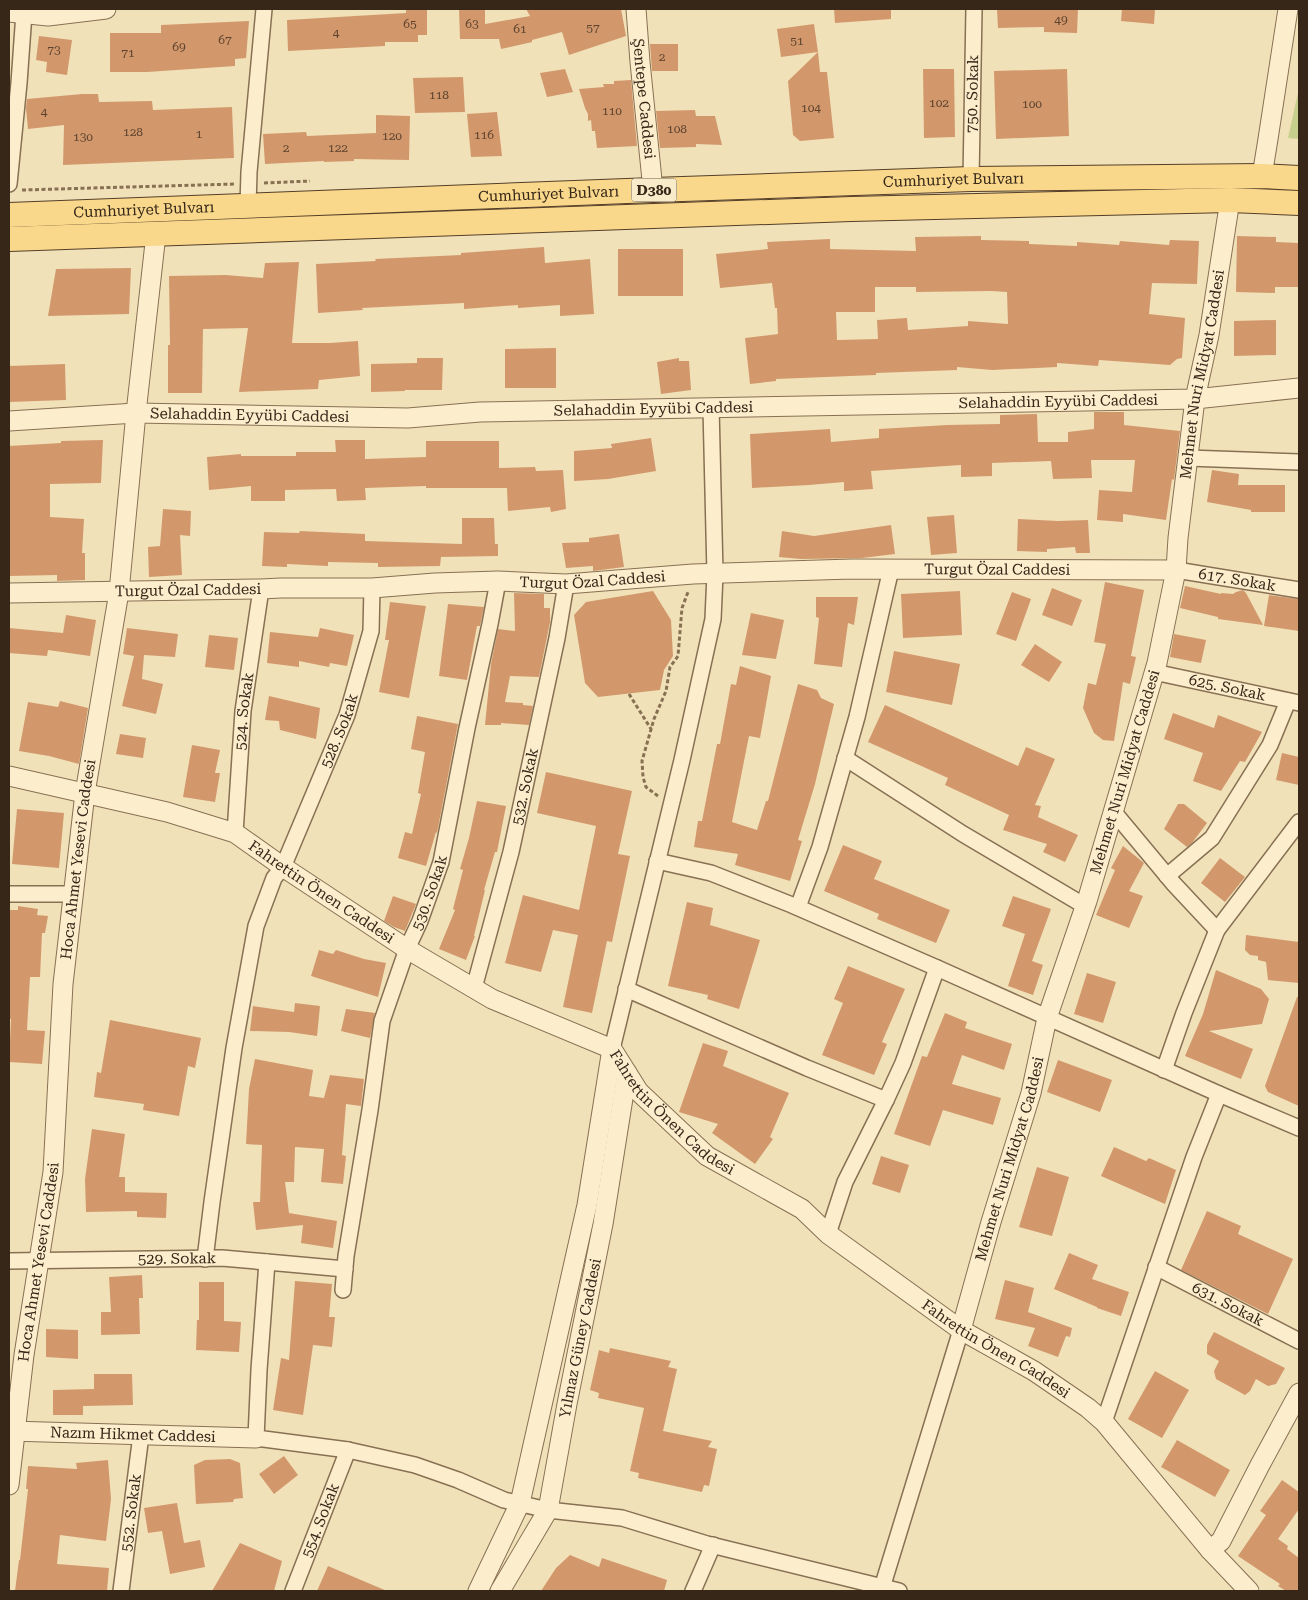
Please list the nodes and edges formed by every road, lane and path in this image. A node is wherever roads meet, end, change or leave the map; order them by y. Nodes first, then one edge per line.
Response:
1 (106, 9) edge
2 (264, 9) edge
3 (636, 9) edge
4 (974, 9) edge
5 (1288, 9) edge
6 (16, 13) edge
7 (1262, 176) junction
8 (1299, 178) edge
9 (971, 179) junction
10 (9, 184) edge
11 (653, 190) junction
12 (1230, 200) junction
13 (1299, 202) edge
14 (248, 206) junction
15 (9, 215) edge
16 (156, 234) junction
17 (9, 239) edge
18 (1299, 388) edge
19 (1195, 399) junction
20 (711, 407) junction
21 (136, 413) junction
22 (9, 421) edge
23 (1188, 458) junction
24 (1299, 462) edge
25 (891, 569) junction
26 (1176, 570) junction
27 (694, 574) junction
28 (714, 574) junction
29 (498, 581) junction
30 (566, 584) junction
31 (372, 588) junction
32 (261, 589) junction
33 (1299, 590) edge
34 (119, 592) junction
35 (9, 593) edge
36 (1154, 672) junction
37 (629, 694) dead end
38 (1294, 702) edge
39 (651, 730) junction
40 (845, 758) junction
41 (9, 776) edge
42 (84, 793) junction
43 (671, 806) junction
44 (1113, 811) junction
45 (1299, 822) edge
46 (235, 833) junction
47 (657, 862) junction
48 (283, 867) junction
49 (1167, 876) junction
50 (9, 894) edge
51 (73, 894) junction
52 (1085, 906) junction
53 (798, 907) junction
54 (1217, 930) junction
55 (408, 949) junction
56 (937, 968) junction
57 (474, 988) junction
58 (626, 990) junction
59 (1047, 1018) junction
60 (612, 1048) junction
61 (1164, 1070) junction
62 (627, 1073) junction
63 (1219, 1094) junction
64 (886, 1100) junction
65 (1299, 1128) edge
66 (828, 1234) junction
67 (205, 1259) junction
68 (9, 1261) edge
69 (39, 1262) junction
70 (266, 1262) junction
71 (1156, 1267) junction
72 (345, 1270) junction
73 (343, 1290) dead end
74 (961, 1330) junction
75 (1299, 1341) edge
76 (1299, 1393) edge
77 (1104, 1422) junction
78 (12, 1431) edge
79 (141, 1435) junction
80 (256, 1438) junction
81 (348, 1450) junction
82 (9, 1485) edge
83 (520, 1503) junction
84 (548, 1510) junction
85 (713, 1545) junction
86 (1210, 1550) junction
87 (881, 1589) edge
88 (121, 1591) edge
89 (293, 1591) edge
90 (478, 1591) edge
91 (500, 1591) edge
92 (693, 1591) edge
93 (899, 1591) edge
94 (1249, 1591) edge

1 - 6 street
2 - 14 street
3 - 11 street, Şentepe Caddesi
4 - 9 street, 750. Sokak
5 - 7 street
6 - 10 street
7 - 8 main road, Cumhuriyet Bulvarı / D380
7 - 9 main road, Cumhuriyet Bulvarı / D380
9 - 11 main road, Cumhuriyet Bulvarı / D380
11 - 14 main road, Cumhuriyet Bulvarı / D380
12 - 13 main road, Cumhuriyet Bulvarı / D380
12 - 16 main road, Cumhuriyet Bulvarı / D380
12 - 19 street, Mehmet Nuri Midyat Caddesi
14 - 15 main road, Cumhuriyet Bulvarı / D380
16 - 17 main road, Cumhuriyet Bulvarı / D380
16 - 21 street, Hoca Ahmet Yesevi Caddesi
18 - 19 street, Selahaddin Eyyübi Caddesi
19 - 20 street, Selahaddin Eyyübi Caddesi
19 - 23 street, Mehmet Nuri Midyat Caddesi
20 - 21 street, Selahaddin Eyyübi Caddesi
20 - 28 street
21 - 22 street, Selahaddin Eyyübi Caddesi
21 - 34 street, Hoca Ahmet Yesevi Caddesi
23 - 24 street
23 - 26 street, Mehmet Nuri Midyat Caddesi
25 - 26 street, Turgut Özal Caddesi
25 - 28 street, Turgut Özal Caddesi
25 - 40 street
26 - 33 street, 617. Sokak
26 - 36 street, Mehmet Nuri Midyat Caddesi
27 - 28 street, Turgut Özal Caddesi
27 - 30 street, Turgut Özal Caddesi
27 - 39 path
28 - 43 street
29 - 30 street, Turgut Özal Caddesi
29 - 31 street, Turgut Özal Caddesi
29 - 55 street, 530. Sokak
30 - 57 street, 532. Sokak
31 - 32 street, Turgut Özal Caddesi
31 - 48 street, 528. Sokak
32 - 34 street, Turgut Özal Caddesi
32 - 46 street, 524. Sokak
34 - 35 street, Turgut Özal Caddesi
34 - 42 street, Hoca Ahmet Yesevi Caddesi
36 - 38 street, 625. Sokak
36 - 44 street, Mehmet Nuri Midyat Caddesi
37 - 39 path
38 - 49 street
39 - 43 path
40 - 52 street
40 - 53 street
41 - 42 street, Fahrettin Önen Caddesi
42 - 46 street, Fahrettin Önen Caddesi
42 - 51 street, Hoca Ahmet Yesevi Caddesi
43 - 47 street
44 - 49 street
44 - 52 street, Mehmet Nuri Midyat Caddesi
45 - 54 street
46 - 48 street, Fahrettin Önen Caddesi
47 - 53 street
47 - 58 street
48 - 55 street, Fahrettin Önen Caddesi
48 - 67 street, 528. Sokak
49 - 54 street
50 - 51 street
51 - 69 street, Hoca Ahmet Yesevi Caddesi
52 - 59 street, Mehmet Nuri Midyat Caddesi
53 - 56 street
54 - 61 street
55 - 57 street, Fahrettin Önen Caddesi
55 - 72 street, 530. Sokak
56 - 59 street
56 - 64 street
57 - 60 street, Fahrettin Önen Caddesi
58 - 60 street
58 - 64 street
59 - 61 street
59 - 74 street, Mehmet Nuri Midyat Caddesi
60 - 62 street, Fahrettin Önen Caddesi
60 - 83 street
61 - 63 street
62 - 66 street, Fahrettin Önen Caddesi
62 - 84 street, Yılmaz Güney Caddesi
63 - 65 street
63 - 71 street
64 - 66 street
66 - 74 street, Fahrettin Önen Caddesi
67 - 69 street, 529. Sokak
67 - 70 street, 529. Sokak
68 - 69 street, 529. Sokak
69 - 78 street, Hoca Ahmet Yesevi Caddesi
70 - 72 street, 529. Sokak
70 - 80 street
71 - 75 street, 631. Sokak
71 - 77 street
72 - 73 street, 530. Sokak
74 - 77 street, Fahrettin Önen Caddesi
74 - 87 street
76 - 86 street
77 - 86 street, Fahrettin Önen Caddesi
78 - 79 street, Nazım Hikmet Caddesi
78 - 82 street, Hoca Ahmet Yesevi Caddesi
79 - 80 street, Nazım Hikmet Caddesi
79 - 88 street, 552. Sokak
80 - 81 street
81 - 83 street
81 - 89 street, 554. Sokak
83 - 84 street
83 - 90 street
84 - 85 street
84 - 91 street, Yılmaz Güney Caddesi
85 - 87 street
85 - 92 street
86 - 94 street, Fahrettin Önen Caddesi
87 - 93 street

